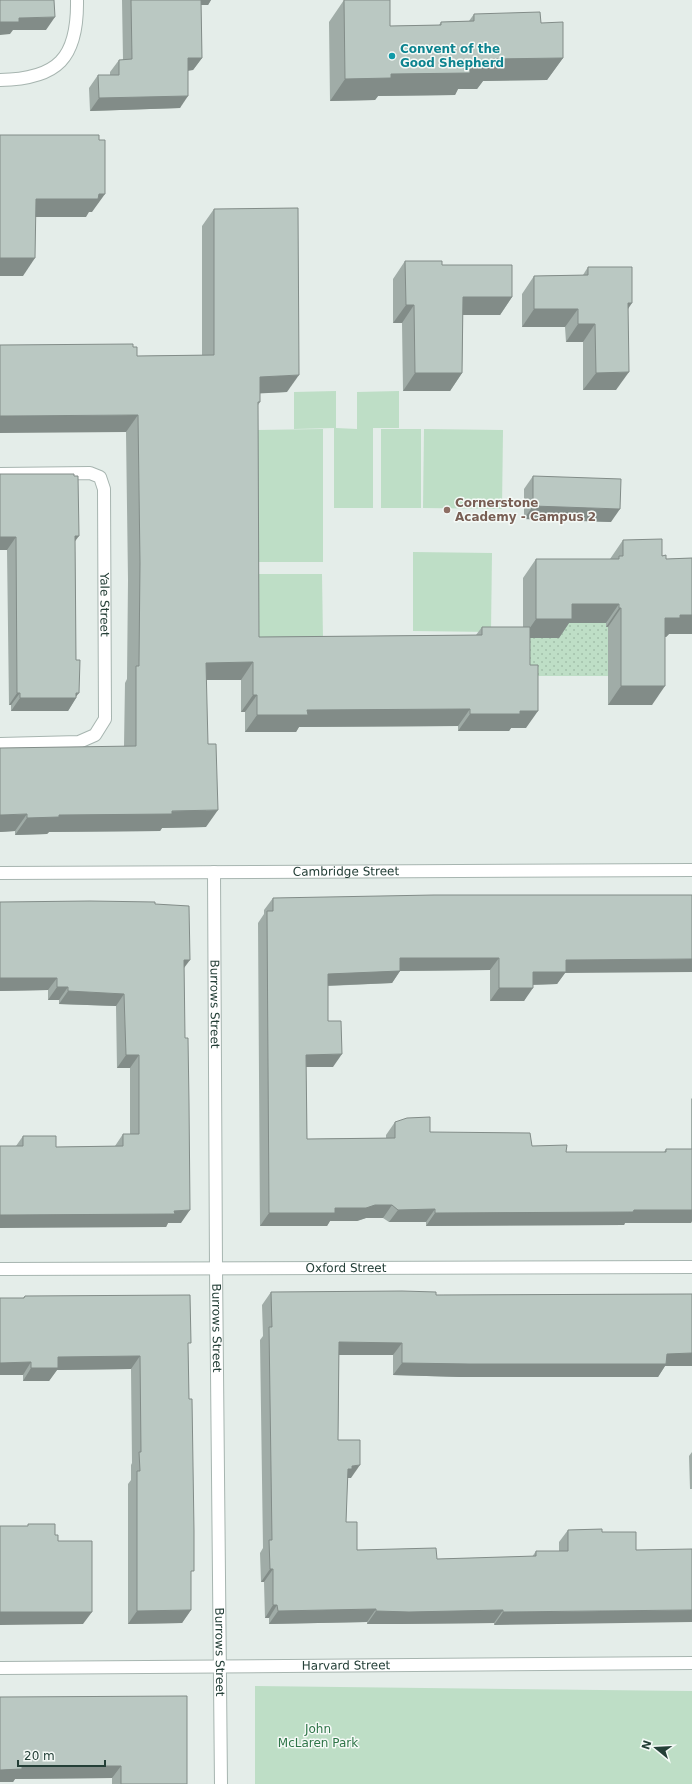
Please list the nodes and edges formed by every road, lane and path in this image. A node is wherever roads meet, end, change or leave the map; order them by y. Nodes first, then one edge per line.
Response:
1 (77, 0) edge
2 (0, 80) edge
3 (0, 474) edge
4 (0, 744) edge
5 (692, 870) edge
6 (214, 872) junction
7 (0, 873) edge
8 (692, 1267) edge
9 (216, 1268) junction
10 (0, 1269) edge
11 (692, 1663) edge
12 (220, 1666) junction
13 (0, 1668) edge
14 (221, 1784) edge

1 - 2 street
3 - 4 street, Yale Street
5 - 6 street, Cambridge Street
6 - 7 street, Cambridge Street
6 - 9 street, Burrows Street
8 - 9 street, Oxford Street
9 - 10 street, Oxford Street
9 - 12 street, Burrows Street
11 - 12 street, Harvard Street
12 - 13 street, Harvard Street
12 - 14 street, Burrows Street

